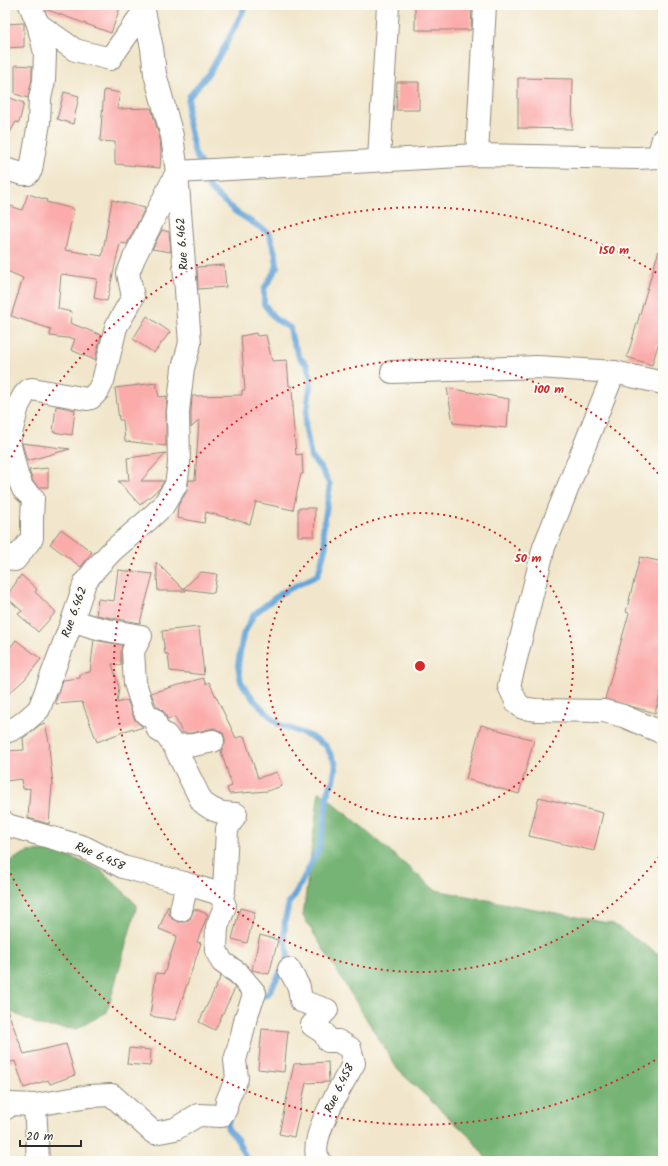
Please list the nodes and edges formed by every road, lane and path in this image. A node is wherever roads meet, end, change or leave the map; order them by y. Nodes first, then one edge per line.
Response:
1 (388, 5) edge
2 (485, 5) edge
3 (34, 15) edge
4 (663, 139) edge
5 (477, 155) junction
6 (379, 160) junction
7 (5, 168) edge
8 (177, 172) junction
9 (392, 372) dead end
10 (614, 372) junction
11 (663, 383) edge
12 (5, 554) edge
13 (74, 616) junction
14 (5, 732) edge
15 (663, 733) edge
16 (213, 741) dead end
17 (174, 746) junction
18 (5, 823) edge
19 (184, 883) junction
20 (220, 894) junction
21 (181, 910) dead end
22 (289, 969) dead end
23 (35, 1105) junction
24 (5, 1109) edge
25 (38, 1161) edge
26 (320, 1161) edge

1 - 6 street
2 - 5 street
3 - 7 street, Rue 6.462
3 - 8 street, Rue 6.462
4 - 5 street
5 - 6 street
6 - 8 street
8 - 12 street
8 - 13 street, Rue 6.462
9 - 10 street
10 - 11 street
10 - 15 street
13 - 14 street, Rue 6.462
13 - 17 street
16 - 17 street
17 - 20 street
18 - 19 street, Rue 6.458
19 - 20 street, Rue 6.458
19 - 21 street
20 - 23 street
22 - 26 street, Rue 6.458
23 - 24 street
23 - 25 street

